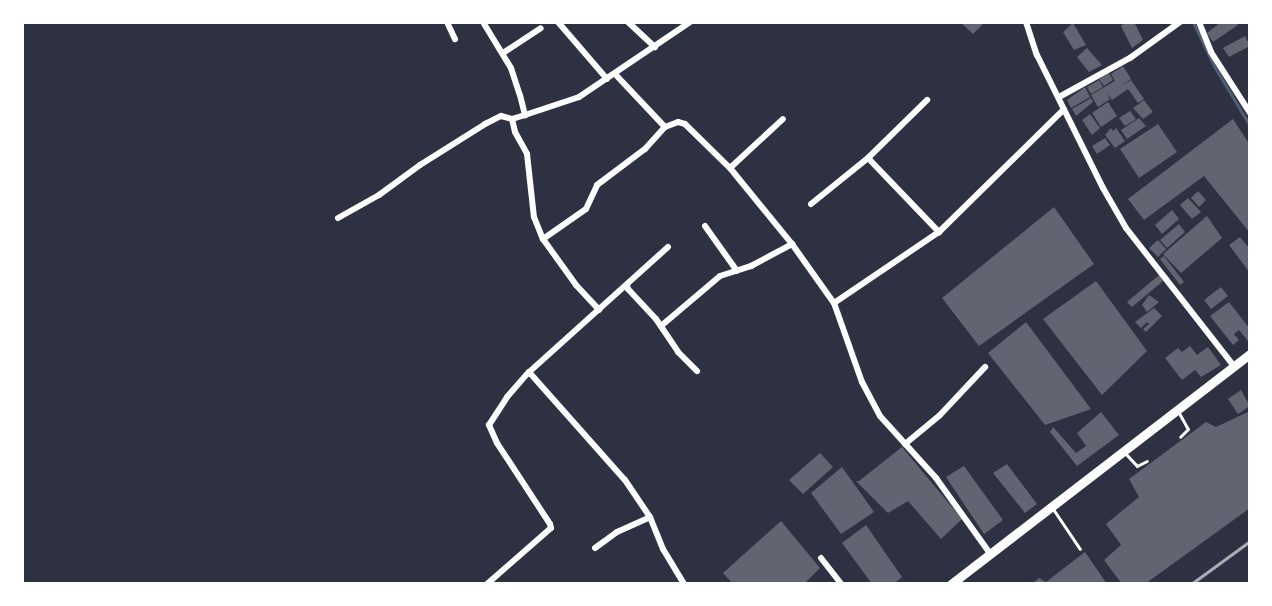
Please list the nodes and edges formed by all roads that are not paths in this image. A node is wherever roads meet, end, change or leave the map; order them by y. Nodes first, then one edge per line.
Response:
1 (447, 22) edge
2 (483, 22) edge
3 (558, 22) edge
4 (628, 22) edge
5 (690, 22) edge
6 (1026, 22) edge
7 (1180, 22) edge
8 (1199, 22) edge
9 (541, 28) dead end
10 (455, 39) dead end
11 (655, 47) junction
12 (503, 53) junction
13 (615, 74) junction
14 (607, 79) junction
15 (1059, 97) junction
16 (927, 100) dead end
17 (1064, 109) junction
18 (1250, 113) edge
19 (525, 115) junction
20 (512, 119) junction
21 (783, 119) dead end
22 (665, 127) junction
23 (868, 158) junction
24 (730, 168) junction
25 (811, 204) dead end
26 (338, 219) dead end
27 (705, 226) dead end
28 (939, 232) junction
29 (543, 239) junction
30 (792, 244) junction
31 (668, 247) dead end
32 (737, 271) junction
33 (627, 285) junction
34 (834, 303) junction
35 (599, 310) junction
36 (661, 326) junction
37 (1250, 354) edge
38 (1234, 366) junction
39 (985, 367) dead end
40 (697, 371) dead end
41 (529, 372) junction
42 (1177, 409) junction
43 (1179, 437) dead end
44 (905, 444) junction
45 (1123, 450) junction
46 (1147, 461) dead end
47 (1050, 505) junction
48 (650, 518) junction
49 (595, 548) dead end
50 (1080, 549) dead end
51 (989, 552) junction
52 (821, 558) dead end
53 (488, 584) edge
54 (684, 584) edge
55 (841, 584) edge
56 (951, 584) edge

1 - 10 street
2 - 12 street
3 - 14 street
4 - 11 street
5 - 11 street
6 - 15 street
7 - 15 street
8 - 18 street
9 - 12 street
11 - 13 street
12 - 19 street
13 - 14 street
13 - 22 street
14 - 19 street
15 - 17 street
16 - 23 street
17 - 28 street
17 - 38 street
19 - 20 street
20 - 26 street
20 - 29 street
21 - 24 street
22 - 24 street
22 - 29 street
23 - 25 street
23 - 28 street
24 - 30 street
27 - 32 street
28 - 34 street
29 - 35 street
30 - 32 street
30 - 34 street
31 - 33 street
32 - 36 street
33 - 35 street
33 - 36 street
34 - 44 street
35 - 41 street
36 - 40 street
37 - 38 main road
38 - 42 main road
39 - 44 street
41 - 48 street
41 - 53 street
42 - 43 lane
42 - 45 main road
44 - 51 street
45 - 46 lane
45 - 47 main road
47 - 50 lane
47 - 51 main road
48 - 49 street
48 - 54 street
51 - 56 main road
52 - 55 street

